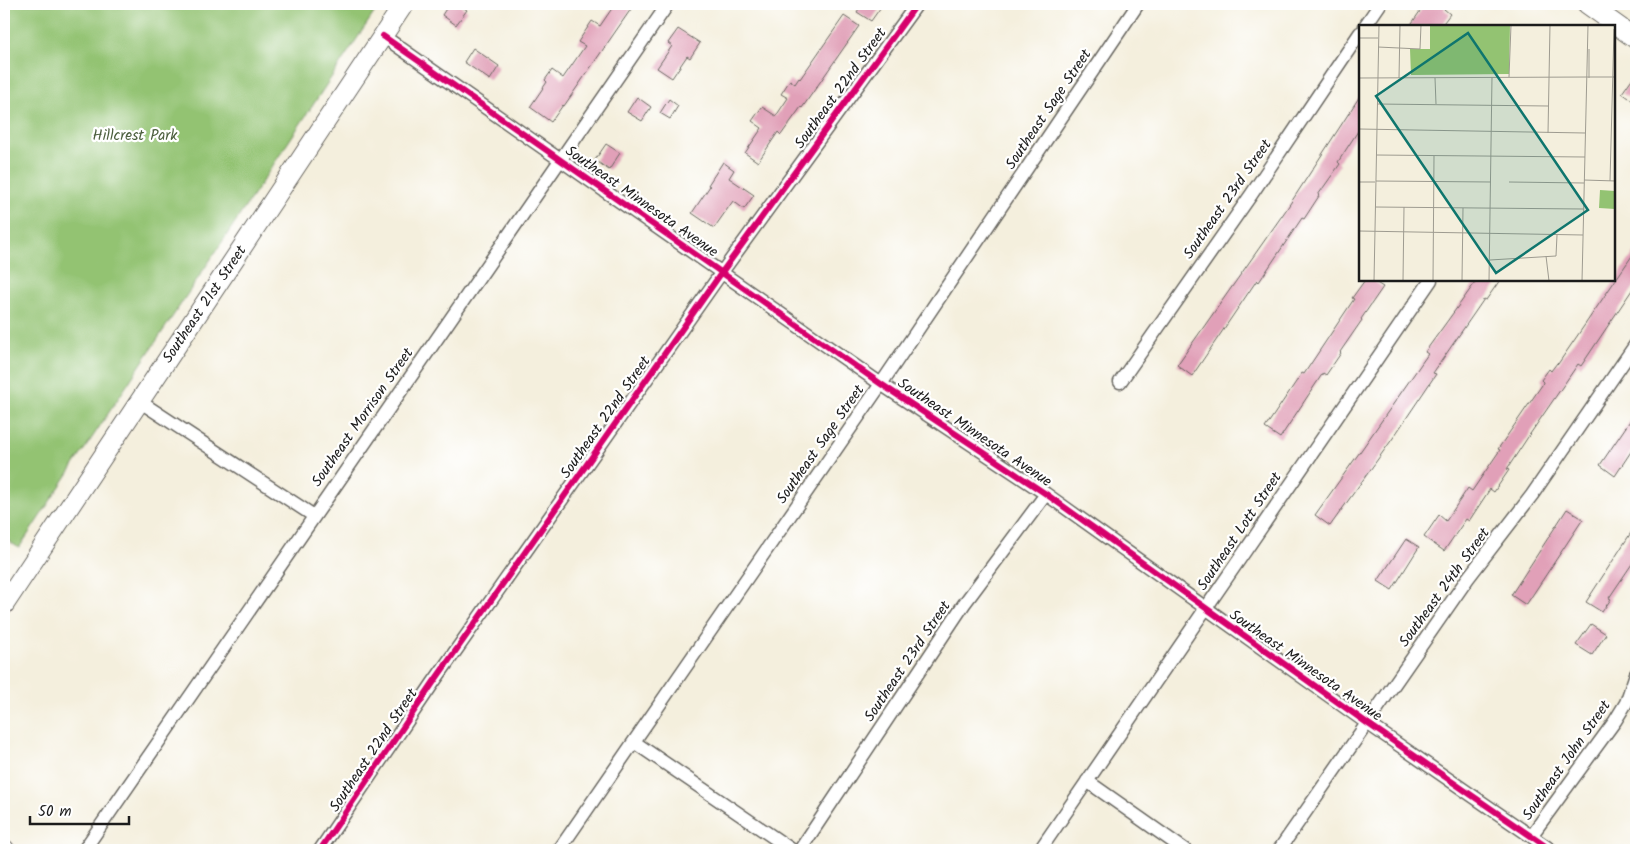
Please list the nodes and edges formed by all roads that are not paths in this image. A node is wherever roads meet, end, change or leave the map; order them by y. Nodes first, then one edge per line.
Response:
1 (404, 4) edge
2 (668, 4) edge
3 (917, 4) edge
4 (1138, 4) edge
5 (1380, 4) edge
6 (1587, 4) edge
7 (1607, 23) edge
8 (1366, 25) edge
9 (1615, 27) edge
10 (1359, 35) edge
11 (383, 36) junction
12 (1636, 39) edge
13 (560, 158) junction
14 (722, 272) junction
15 (1430, 281) edge
16 (1636, 344) edge
17 (1120, 382) dead end
18 (881, 384) junction
19 (140, 401) junction
20 (1046, 494) junction
21 (314, 516) junction
22 (4, 605) edge
23 (1206, 609) junction
24 (1636, 674) edge
25 (1367, 723) junction
26 (634, 742) junction
27 (1087, 781) junction
28 (1531, 836) junction
29 (84, 850) edge
30 (320, 850) edge
31 (559, 850) edge
32 (792, 850) edge
33 (800, 850) edge
34 (1040, 850) edge
35 (1185, 850) edge
36 (1279, 850) edge
37 (1551, 850) edge

1 - 11 main road, Southeast 21st Street
2 - 13 street, Southeast Morrison Street
3 - 14 street, Southeast 22nd Street
4 - 18 street, Southeast Sage Street
5 - 8 street
6 - 7 main road
9 - 12 main road
10 - 17 street, Southeast 23rd Street
11 - 13 street, Southeast Minnesota Avenue
11 - 19 main road, Southeast 21st Street
13 - 14 street, Southeast Minnesota Avenue
13 - 21 street, Southeast Morrison Street
14 - 18 street, Southeast Minnesota Avenue
14 - 30 street, Southeast 22nd Street
15 - 23 street, Southeast Lott Street
16 - 25 street, Southeast 24th Street
18 - 20 street, Southeast Minnesota Avenue
18 - 26 street, Southeast Sage Street
19 - 21 street
19 - 22 main road, Southeast 21st Street
20 - 23 street, Southeast Minnesota Avenue
20 - 33 street, Southeast 23rd Street
21 - 29 street, Southeast Morrison Street
23 - 25 street, Southeast Minnesota Avenue
23 - 27 street, Southeast Lott Street
24 - 28 street, Southeast John Street
25 - 28 street, Southeast Minnesota Avenue
25 - 36 street, Southeast 24th Street
26 - 31 street, Southeast Sage Street
26 - 32 street
27 - 34 street, Southeast Lott Street
27 - 35 street
28 - 37 street, Southeast Minnesota Avenue

